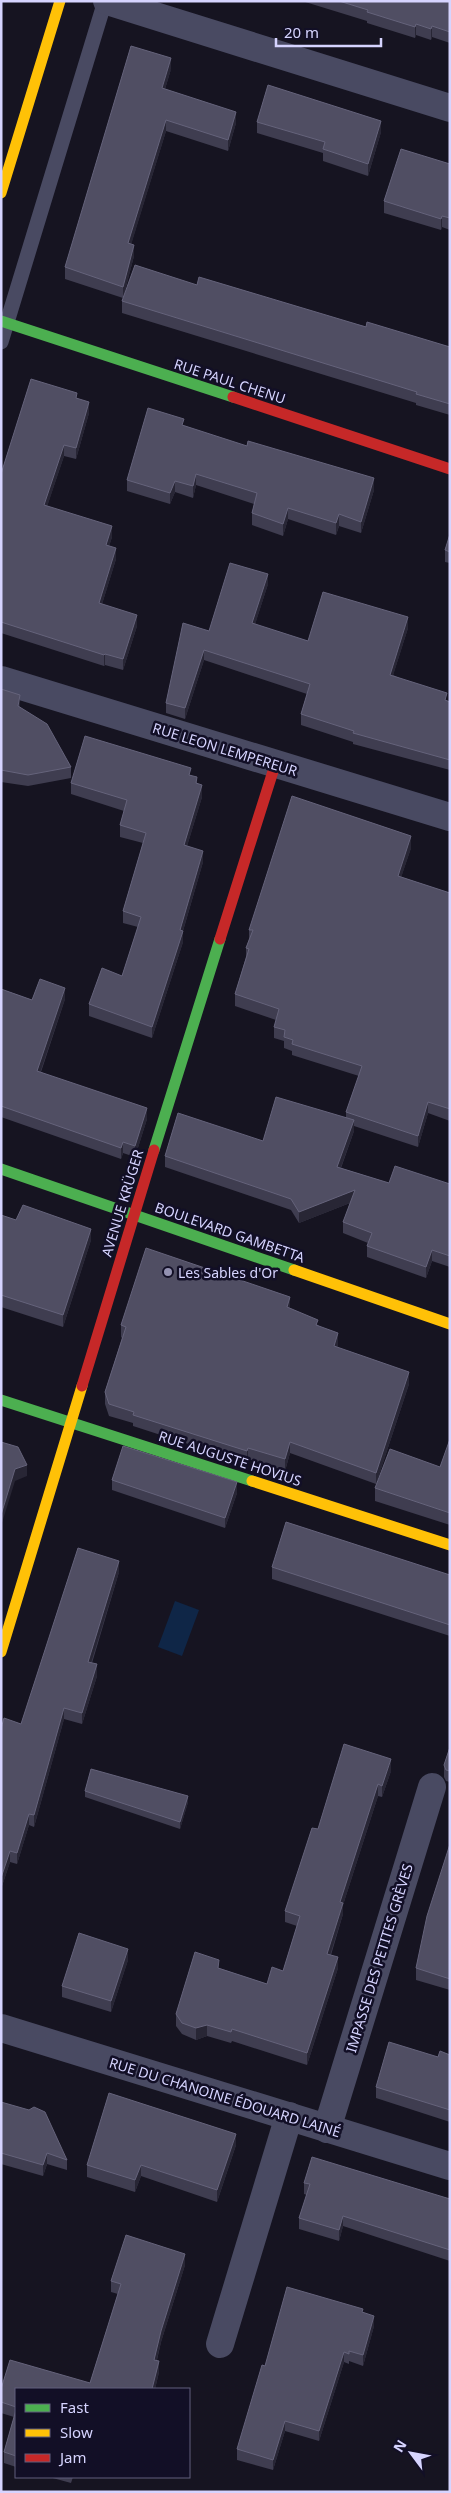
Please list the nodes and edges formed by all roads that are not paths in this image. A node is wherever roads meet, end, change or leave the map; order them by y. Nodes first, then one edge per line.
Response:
1 (60, 1) edge
2 (106, 1) edge
3 (450, 108) edge
4 (1, 193) edge
5 (4, 322) edge
6 (1, 342) edge
7 (450, 469) edge
8 (1, 680) edge
9 (275, 765) junction
10 (450, 817) edge
11 (1, 1169) edge
12 (134, 1214) junction
13 (450, 1324) edge
14 (1, 1400) edge
15 (71, 1422) junction
16 (450, 1545) edge
17 (1, 1652) edge
18 (432, 1787) dead end
19 (1, 2028) edge
20 (289, 2116) junction
21 (327, 2128) junction
22 (450, 2166) edge
23 (220, 2344) dead end

1 - 4 street
2 - 3 street
2 - 5 lane
5 - 6 lane
5 - 7 street, RUE PAUL CHENU
8 - 9 street, RUE LEON LEMPEREUR
9 - 10 street, RUE LEON LEMPEREUR
9 - 12 street, AVENUE KRÜGER
11 - 12 street, BOULEVARD GAMBETTA
12 - 13 street, BOULEVARD GAMBETTA
12 - 15 street, AVENUE KRÜGER
14 - 15 street, RUE AUGUSTE HOVIUS
15 - 16 street, RUE AUGUSTE HOVIUS
15 - 17 street, AVENUE KRÜGER
18 - 21 street, IMPASSE DES PETITES GRÈVES
19 - 20 street, RUE DU CHANOINE ÉDOUARD LAINÉ
20 - 21 street, RUE DU CHANOINE ÉDOUARD LAINÉ
20 - 23 street
21 - 22 street, RUE DU CHANOINE ÉDOUARD LAINÉ

